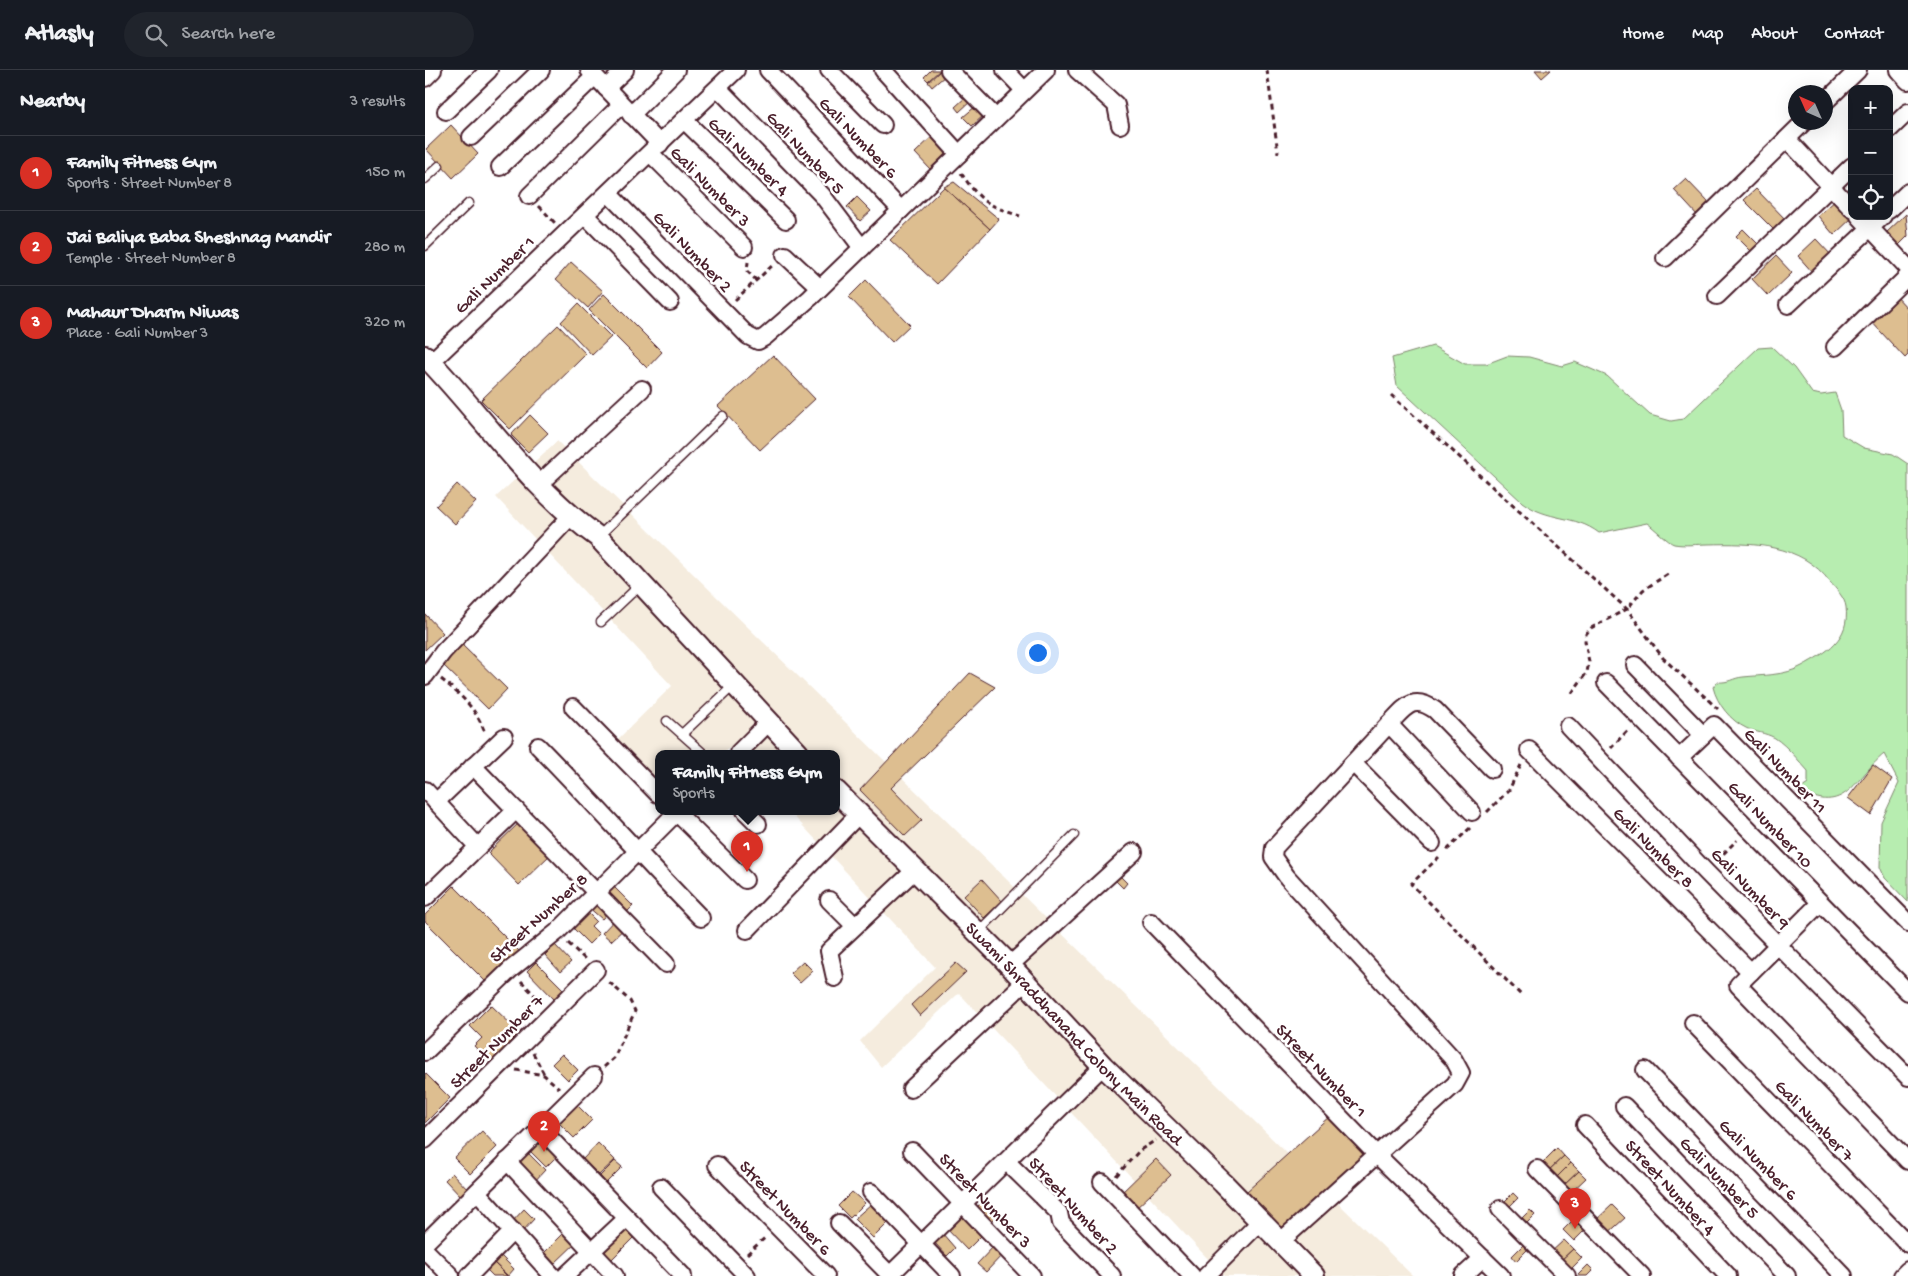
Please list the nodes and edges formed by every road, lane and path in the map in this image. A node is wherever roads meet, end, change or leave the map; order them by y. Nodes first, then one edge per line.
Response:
1 (433, 70) edge
2 (489, 70) edge
3 (541, 70) edge
4 (625, 70) edge
5 (676, 70) edge
6 (736, 70) edge
7 (768, 70) edge
8 (829, 70) edge
9 (883, 70) edge
10 (949, 70) edge
11 (1005, 70) edge
12 (1047, 70) edge
13 (1077, 70) edge
14 (1267, 70) edge
15 (1858, 70) edge
16 (1898, 70) edge
17 (425, 78) edge
18 (596, 78) edge
19 (1908, 80) edge
20 (718, 88) junction
21 (1024, 90) junction
22 (1833, 94) edge
23 (626, 110) junction
24 (446, 111) dead end
25 (1908, 112) edge
26 (996, 118) junction
27 (684, 120) junction
28 (883, 125) dead end
29 (1120, 125) dead end
30 (1893, 126) edge
31 (1796, 130) edge
32 (471, 137) dead end
33 (1787, 139) junction
34 (655, 149) junction
35 (1278, 153) dead end
36 (954, 159) junction
37 (439, 166) dead end
38 (500, 167) dead end
39 (1848, 170) edge
40 (425, 180) edge
41 (1830, 186) junction
42 (1908, 192) edge
43 (608, 193) junction
44 (529, 196) dead end
45 (469, 203) dead end
46 (1848, 205) edge
47 (1893, 206) edge
48 (901, 210) junction
49 (585, 215) junction
50 (1020, 216) dead end
51 (786, 220) dead end
52 (1863, 220) edge
53 (1879, 220) edge
54 (1871, 228) junction
55 (425, 246) edge
56 (744, 247) dead end
57 (862, 248) junction
58 (785, 255) joint
59 (1665, 258) dead end
60 (1908, 268) edge
61 (1908, 276) edge
62 (820, 288) junction
63 (1717, 296) dead end
64 (670, 302) dead end
65 (1788, 305) dead end
66 (723, 311) junction
67 (1835, 347) dead end
68 (428, 359) edge
69 (642, 390) dead end
70 (1391, 395) dead end
71 (723, 416) dead end
72 (539, 484) junction
73 (570, 517) junction
74 (599, 537) junction
75 (1668, 574) dead end
76 (642, 584) junction
77 (1627, 609) junction
78 (601, 622) dead end
79 (1635, 664) dead end
80 (426, 675) edge
81 (1606, 683) dead end
82 (734, 685) junction
83 (1572, 692) dead end
84 (573, 707) dead end
85 (1719, 711) dead end
86 (1640, 718) junction
87 (667, 721) dead end
88 (768, 723) junction
89 (1389, 724) junction
90 (1567, 726) dead end
91 (682, 734) junction
92 (1703, 735) junction
93 (504, 737) dead end
94 (539, 746) dead end
95 (491, 750) junction
96 (700, 750) edge
97 (741, 750) edge
98 (795, 750) edge
99 (1529, 750) joint
100 (1679, 758) junction
101 (1600, 760) junction
102 (1353, 763) junction
103 (473, 766) junction
104 (1492, 769) dead end
105 (655, 791) edge
106 (840, 795) edge
107 (431, 796) edge
108 (516, 810) junction
109 (859, 814) junction
110 (673, 815) edge
111 (681, 815) edge
112 (749, 815) edge
113 (1476, 818) junction
114 (758, 824) dead end
115 (1747, 829) junction
116 (1074, 835) dead end
117 (1432, 843) dead end
118 (478, 847) junction
119 (636, 852) junction
120 (1134, 852) dead end
121 (915, 870) junction
122 (1706, 872) junction
123 (745, 880) dead end
124 (596, 892) junction
125 (425, 898) edge
126 (829, 900) dead end
127 (1820, 903) junction
128 (701, 918) dead end
129 (1151, 922) dead end
130 (1908, 923) edge
131 (855, 926) junction
132 (747, 930) dead end
133 (977, 932) junction
134 (1778, 945) junction
135 (667, 964) dead end
136 (1010, 965) junction
137 (510, 970) junction
138 (596, 970) dead end
139 (1751, 972) junction
140 (835, 978) dead end
141 (1025, 982) junction
142 (1908, 992) edge
143 (1521, 995) dead end
144 (630, 1000) dead end
145 (552, 1013) junction
146 (1693, 1023) dead end
147 (525, 1040) junction
148 (425, 1052) edge
149 (1103, 1066) junction
150 (498, 1067) junction
151 (1645, 1070) dead end
152 (544, 1075) junction
153 (594, 1076) joint
154 (1908, 1076) edge
155 (911, 1089) dead end
156 (568, 1101) junction
157 (1624, 1106) dead end
158 (1585, 1125) dead end
159 (540, 1128) junction
160 (1171, 1132) junction
161 (425, 1140) edge
162 (912, 1151) dead end
163 (1376, 1154) junction
164 (507, 1161) junction
165 (1908, 1161) edge
166 (1007, 1162) junction
167 (717, 1165) dead end
168 (1537, 1169) dead end
169 (1105, 1186) joint
170 (661, 1187) dead end
171 (477, 1192) junction
172 (871, 1192) dead end
173 (963, 1205) junction
174 (1500, 1209) dead end
175 (627, 1218) junction
176 (1260, 1222) junction
177 (839, 1223) dead end
178 (777, 1225) junction
179 (513, 1231) junction
180 (1280, 1242) junction
181 (425, 1243) edge
182 (1908, 1244) edge
183 (922, 1245) junction
184 (425, 1250) edge
185 (591, 1252) junction
186 (1483, 1258) junction
187 (735, 1263) junction
188 (1908, 1270) edge
189 (544, 1272) edge
190 (451, 1276) edge
191 (469, 1276) edge
192 (565, 1276) edge
193 (615, 1276) edge
194 (683, 1276) edge
195 (747, 1276) edge
196 (826, 1276) edge
197 (891, 1276) edge
198 (952, 1276) edge
199 (1032, 1276) edge
200 (1112, 1276) edge
201 (1192, 1276) edge
202 (1206, 1276) edge
203 (1314, 1276) edge
204 (1463, 1276) edge
205 (1501, 1276) edge
206 (1567, 1276) edge
207 (1641, 1276) edge
208 (1728, 1276) edge
209 (1787, 1276) edge
210 (1844, 1276) edge
211 (1902, 1276) edge

1 - 17 street
2 - 24 street
3 - 32 street
4 - 18 street
5 - 23 street
6 - 20 street, Gali Number 1
7 - 48 street, Gali Number 6
8 - 28 street
9 - 36 street
10 - 26 street
11 - 21 street
12 - 21 street
13 - 29 street
14 - 35 path
15 - 22 street
16 - 19 street
18 - 23 street, Gali Number 3
18 - 38 street
20 - 27 street, Gali Number 1
20 - 57 street, Gali Number 5
21 - 26 street
23 - 34 street, Gali Number 3
23 - 44 street
25 - 30 street
26 - 36 street
27 - 34 street, Gali Number 1
27 - 51 street, Gali Number 4
31 - 33 street
33 - 41 street
33 - 59 street
34 - 43 street, Gali Number 1
34 - 56 street, Gali Number 3
36 - 48 street
36 - 50 path
37 - 40 lane
39 - 41 street
41 - 46 street
41 - 63 street
42 - 47 street
43 - 49 street, Gali Number 1
43 - 66 street, Gali Number 2
45 - 55 lane
48 - 57 street
49 - 64 street
49 - 68 street, Gali Number 1
52 - 54 street
53 - 54 street
54 - 60 street
54 - 65 street
57 - 62 street
58 - 62 street
58 - 66 path
61 - 67 street
62 - 66 street, Gali Number 2
68 - 72 street
69 - 72 street
70 - 77 path
71 - 74 lane
72 - 73 street
73 - 74 street
73 - 80 street
74 - 76 street
75 - 77 path
76 - 78 lane
76 - 82 street
77 - 83 path
77 - 85 path
79 - 92 street
80 - 95 path
81 - 86 street, Gali Number 10
82 - 88 street
82 - 91 lane
84 - 105 street
86 - 100 street, Gali Number 10
86 - 101 path
87 - 91 lane
88 - 97 street
88 - 98 street
89 - 102 street
89 - 104 street
89 - 113 street
90 - 101 street, Gali Number 9
91 - 96 lane
92 - 100 street
92 - 130 street, Gali Number 11
93 - 95 street
94 - 119 street
95 - 103 street
99 - 113 path
99 - 139 street, Gali Number 8
100 - 115 street, Gali Number 10
101 - 122 street, Gali Number 9
102 - 117 street
102 - 163 street
103 - 107 street
103 - 108 street
106 - 109 street, Swami Shraddhanand Colony Main Road
107 - 118 street
108 - 118 street
108 - 124 street
109 - 121 street, Swami Shraddhanand Colony Main Road
109 - 132 street
110 - 119 street, Street Number 8
111 - 123 street
112 - 114 street
113 - 143 path
115 - 122 path
115 - 127 street, Gali Number 10
116 - 133 lane
118 - 125 street
119 - 124 street, Street Number 8
119 - 128 street
120 - 136 street
121 - 131 street
121 - 133 street, Swami Shraddhanand Colony Main Road
122 - 134 street, Gali Number 9
124 - 135 street
124 - 137 street, Street Number 8
126 - 131 street
127 - 134 street
127 - 142 street, Gali Number 10
129 - 163 street, Street Number 1
131 - 140 street
133 - 136 street, Swami Shraddhanand Colony Main Road
134 - 139 street
134 - 154 street, Gali Number 9
136 - 141 street, Swami Shraddhanand Colony Main Road
137 - 145 path
137 - 148 street, Street Number 8
138 - 145 street, Street Number 7
139 - 165 street
141 - 149 street, Swami Shraddhanand Colony Main Road
141 - 155 street
144 - 153 path
145 - 147 street, Street Number 7
146 - 182 street, Gali Number 7
147 - 150 street, Street Number 7
147 - 152 path
149 - 160 street, Swami Shraddhanand Colony Main Road
149 - 166 street
150 - 152 path
150 - 161 street, Street Number 7
151 - 210 street, Gali Number 6
152 - 156 path
153 - 156 street
156 - 159 street
157 - 209 street, Gali Number 5
158 - 208 street, Street Number 4
159 - 164 street
159 - 175 street
160 - 169 path
160 - 176 street, Swami Shraddhanand Colony Main Road
162 - 173 street, Street Number 3
163 - 180 street
163 - 186 street, Street Number 1
164 - 171 street
164 - 185 street
166 - 173 street
166 - 200 street, Street Number 2
167 - 178 street, Street Number 6
168 - 207 street
169 - 201 street
170 - 187 street
171 - 179 street
171 - 181 street
172 - 183 street
173 - 183 street
173 - 199 street, Street Number 3
174 - 206 street
175 - 185 street
175 - 194 street
176 - 180 street, Swami Shraddhanand Colony Main Road
176 - 202 street
177 - 197 street
178 - 187 path
178 - 196 street, Street Number 6
179 - 189 street
179 - 191 street
180 - 203 street, Swami Shraddhanand Colony Main Road
183 - 197 street
183 - 198 street
184 - 190 street
185 - 192 street
185 - 193 street
186 - 204 street
186 - 205 street
187 - 195 street
188 - 211 street

